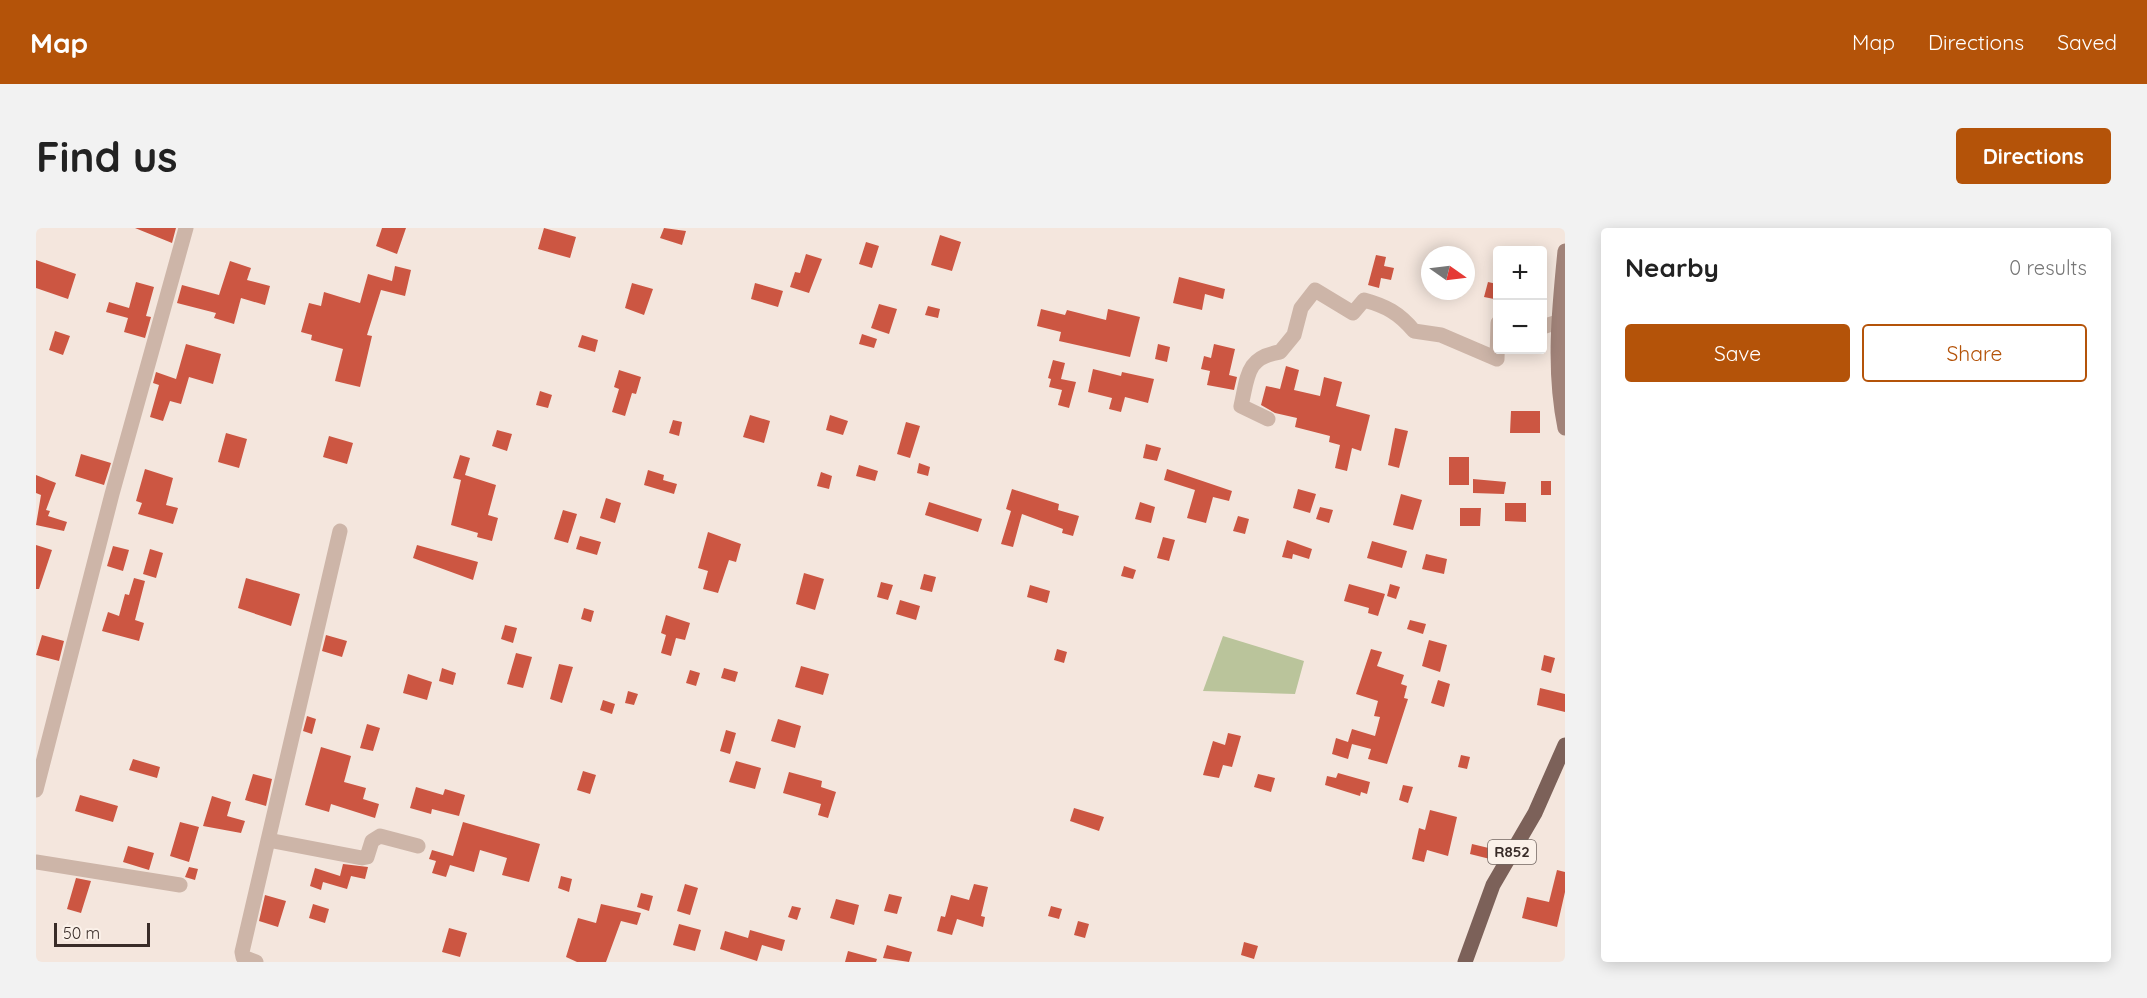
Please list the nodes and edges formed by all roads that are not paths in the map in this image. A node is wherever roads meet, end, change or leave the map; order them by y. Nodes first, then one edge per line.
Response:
1 (186, 228) edge
2 (1565, 251) edge
3 (1558, 322) junction
4 (1547, 325) edge
5 (1497, 354) edge
6 (1268, 419) dead end
7 (1565, 428) edge
8 (340, 531) dead end
9 (1565, 745) edge
10 (36, 790) edge
11 (268, 840) junction
12 (418, 846) dead end
13 (36, 862) edge
14 (180, 885) dead end
15 (256, 962) edge
16 (1465, 962) edge

1 - 10 street
2 - 3 street
3 - 4 street
3 - 7 street
5 - 6 street
8 - 11 street
9 - 16 main road, R852
11 - 12 street
11 - 15 street
13 - 14 street

